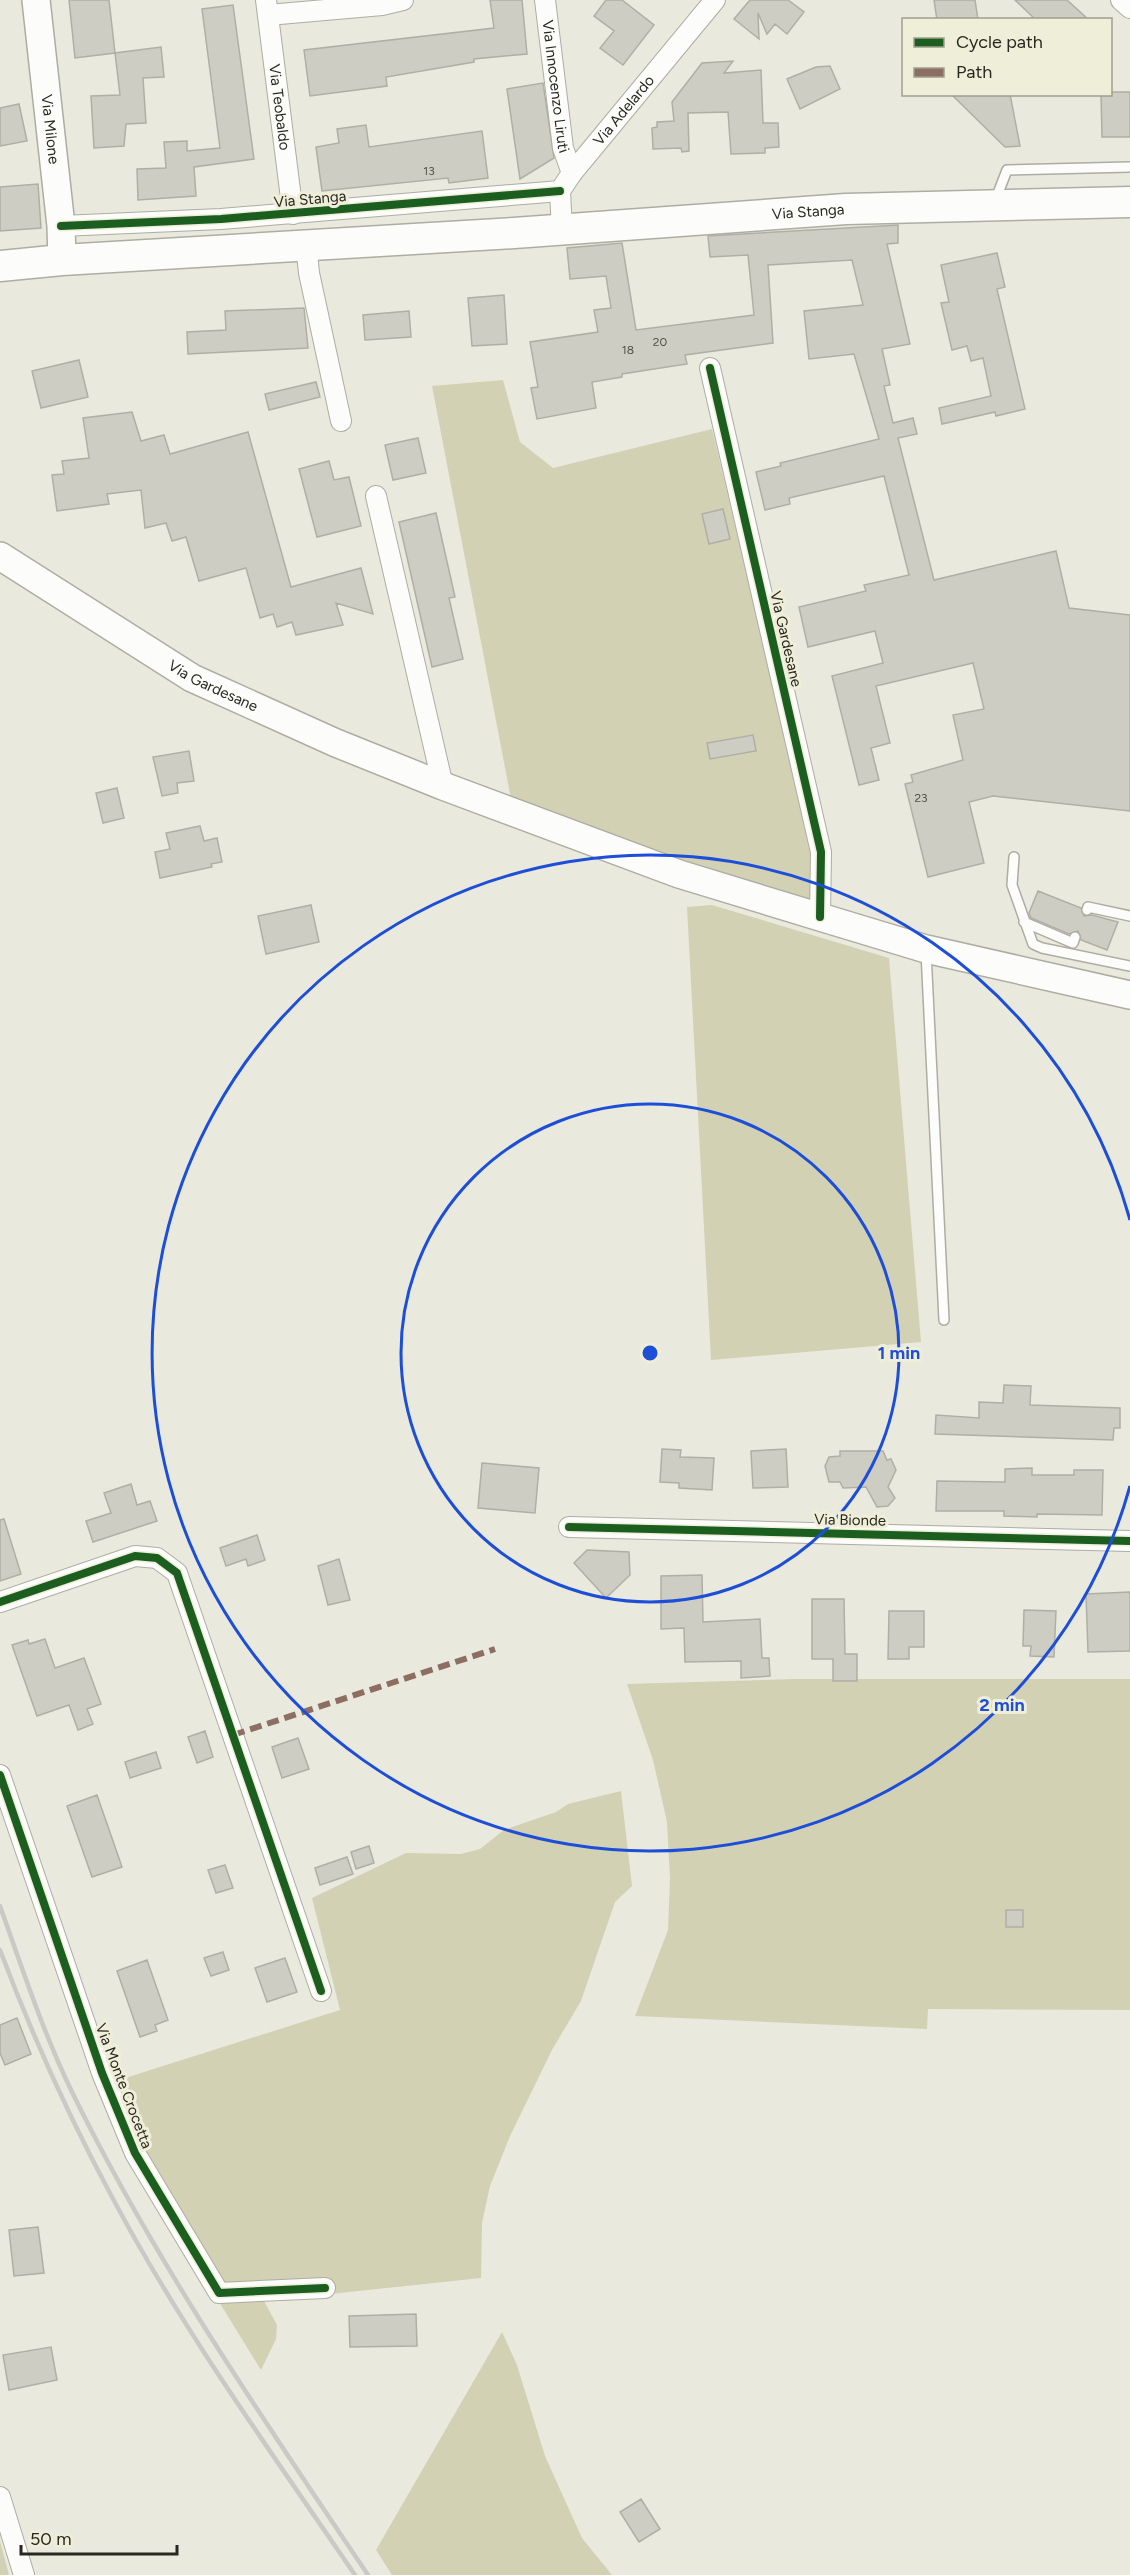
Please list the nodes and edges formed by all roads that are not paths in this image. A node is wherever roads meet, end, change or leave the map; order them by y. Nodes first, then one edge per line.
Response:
1 (36, 0) edge
2 (403, 0) edge
3 (545, 0) edge
4 (715, 0) edge
5 (1120, 0) edge
6 (267, 7) edge
7 (1130, 8) edge
8 (1130, 167) edge
9 (572, 172) junction
10 (560, 191) junction
11 (1130, 202) edge
12 (993, 206) junction
13 (293, 214) junction
14 (61, 226) junction
15 (562, 230) junction
16 (306, 244) junction
17 (0, 257) edge
18 (62, 260) junction
19 (0, 266) edge
20 (710, 368) dead end
21 (341, 421) dead end
22 (376, 496) dead end
23 (0, 556) edge
24 (443, 786) junction
25 (1014, 857) dead end
26 (1087, 910) dead end
27 (1130, 916) edge
28 (820, 917) junction
29 (1024, 922) junction
30 (1075, 937) dead end
31 (926, 949) junction
32 (1130, 966) edge
33 (1130, 995) edge
34 (944, 1320) dead end
35 (569, 1527) dead end
36 (1130, 1541) edge
37 (0, 1602) edge
38 (0, 1775) edge
39 (321, 1991) dead end
40 (325, 2288) dead end
41 (0, 2497) edge
42 (24, 2575) edge

1 - 14 main road, Via Milone
2 - 6 street
3 - 9 street, Via Innocenzo Liruti
4 - 9 street, Via Adelardo
5 - 7 street
6 - 13 street, Via Teobaldo
8 - 12 lane
9 - 10 street, Via Adelardo
10 - 13 street, Via Stanga
10 - 15 street
11 - 12 main road, Via Stanga
12 - 15 main road, Via Stanga
13 - 14 street, Via Stanga
14 - 18 main road, Via Milone
15 - 16 main road, Via Stanga
16 - 18 main road, Via Stanga
16 - 21 street
17 - 18 main road
18 - 19 main road
20 - 28 street, Via Gardesane
22 - 24 street
23 - 24 main road, Via Gardesane
24 - 28 main road, Via Gardesane
25 - 29 lane
26 - 27 lane
28 - 31 main road, Via Gardesane
29 - 30 lane
29 - 32 lane
31 - 33 main road, Via Gardesane
31 - 34 lane
35 - 36 street, Via Bionde
37 - 39 street
38 - 40 street, Via Monte Crocetta
41 - 42 street

